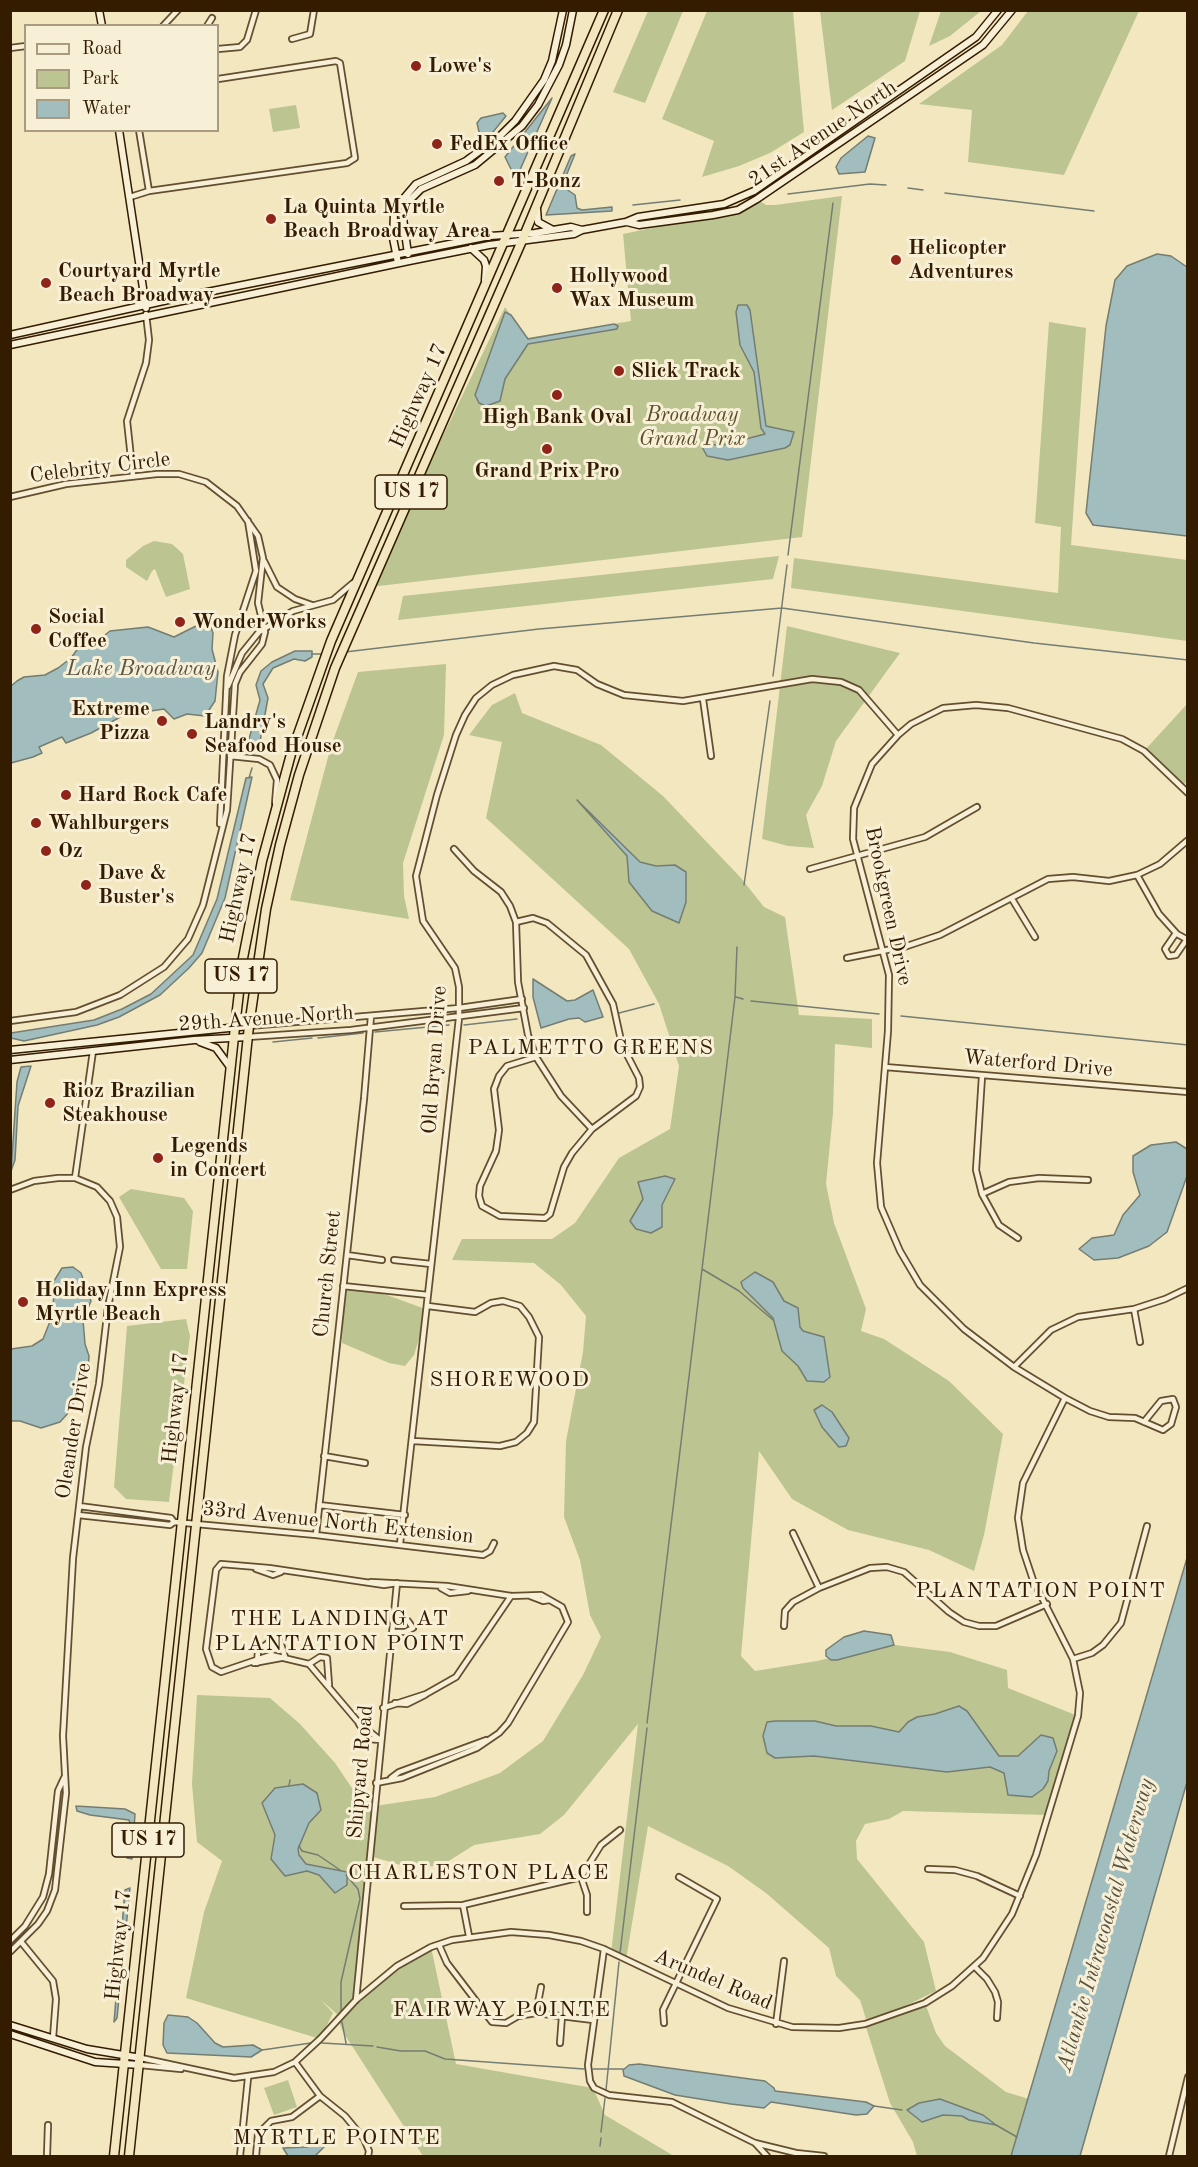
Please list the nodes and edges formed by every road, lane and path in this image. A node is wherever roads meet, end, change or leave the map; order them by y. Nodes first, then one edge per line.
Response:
1 (178, 10) edge
2 (256, 10) edge
3 (314, 10) edge
4 (563, 10) edge
5 (573, 10) edge
6 (604, 10) edge
7 (618, 10) edge
8 (999, 10) edge
9 (1012, 10) edge
10 (212, 18) dead end
11 (165, 24) edge
12 (208, 24) edge
13 (292, 39) dead end
14 (219, 49) edge
15 (219, 78) edge
16 (119, 132) edge
17 (139, 132) edge
18 (149, 191) junction
19 (540, 196) junction
20 (130, 197) junction
21 (626, 222) junction
22 (555, 230) junction
23 (582, 230) junction
24 (525, 233) junction
25 (509, 234) junction
26 (521, 243) junction
27 (505, 244) junction
28 (471, 248) junction
29 (408, 252) junction
30 (397, 254) junction
31 (410, 261) junction
32 (398, 263) junction
33 (484, 292) junction
34 (145, 306) junction
35 (146, 314) junction
36 (10, 335) edge
37 (10, 345) edge
38 (133, 476) junction
39 (10, 497) edge
40 (248, 521) junction
41 (262, 558) junction
42 (364, 567) junction
43 (312, 605) junction
44 (264, 629) junction
45 (227, 689) junction
46 (703, 699) junction
47 (898, 735) junction
48 (225, 753) junction
49 (231, 756) junction
50 (711, 756) dead end
51 (1188, 793) edge
52 (977, 807) dead end
53 (274, 812) junction
54 (220, 828) junction
55 (1188, 840) edge
56 (454, 849) dead end
57 (856, 857) junction
58 (810, 869) dead end
59 (1137, 875) junction
60 (1012, 899) junction
61 (516, 922) junction
62 (1176, 933) junction
63 (1035, 938) dead end
64 (1187, 940) edge
65 (883, 950) junction
66 (846, 958) dead end
67 (522, 999) junction
68 (459, 1008) junction
69 (524, 1008) junction
70 (370, 1016) junction
71 (459, 1018) junction
72 (10, 1021) edge
73 (249, 1026) junction
74 (235, 1027) junction
75 (372, 1027) junction
76 (234, 1037) junction
77 (248, 1037) junction
78 (194, 1040) junction
79 (10, 1050) edge
80 (93, 1051) junction
81 (536, 1057) junction
82 (10, 1060) edge
83 (885, 1067) junction
84 (231, 1068) junction
85 (982, 1076) junction
86 (1188, 1092) edge
87 (592, 1129) junction
88 (75, 1178) junction
89 (1088, 1180) dead end
90 (10, 1190) edge
91 (982, 1194) junction
92 (1018, 1238) dead end
93 (347, 1255) junction
94 (382, 1260) dead end
95 (394, 1260) dead end
96 (431, 1264) junction
97 (343, 1286) junction
98 (1187, 1288) edge
99 (428, 1294) junction
100 (428, 1306) junction
101 (1134, 1309) junction
102 (1140, 1342) dead end
103 (1014, 1367) junction
104 (1065, 1398) junction
105 (1144, 1422) junction
106 (413, 1441) junction
107 (324, 1456) junction
108 (366, 1463) dead end
109 (318, 1505) junction
110 (79, 1506) junction
111 (78, 1515) junction
112 (405, 1515) junction
113 (178, 1523) junction
114 (197, 1524) junction
115 (1147, 1526) dead end
116 (793, 1533) dead end
117 (316, 1535) junction
118 (494, 1543) dead end
119 (400, 1545) junction
120 (396, 1583) junction
121 (819, 1588) junction
122 (511, 1596) junction
123 (1047, 1604) junction
124 (394, 1619) junction
125 (784, 1626) dead end
126 (393, 1632) junction
127 (285, 1657) junction
128 (1072, 1659) junction
129 (256, 1661) junction
130 (309, 1664) junction
131 (329, 1685) junction
132 (383, 1708) junction
133 (381, 1740) junction
134 (64, 1778) junction
135 (376, 1783) junction
136 (620, 1830) dead end
137 (928, 1869) dead end
138 (581, 1877) junction
139 (679, 1877) dead end
140 (1020, 1896) junction
141 (463, 1905) junction
142 (404, 1906) dead end
143 (587, 1912) dead end
144 (469, 1936) junction
145 (10, 1941) edge
146 (22, 1943) junction
147 (439, 1945) junction
148 (604, 1949) junction
149 (10, 1952) edge
150 (784, 1961) dead end
151 (975, 1967) junction
152 (677, 1983) junction
153 (541, 1987) dead end
154 (356, 2000) junction
155 (536, 2013) junction
156 (562, 2016) junction
157 (997, 2018) dead end
158 (593, 2020) junction
159 (664, 2023) dead end
160 (776, 2024) junction
161 (10, 2025) edge
162 (10, 2034) edge
163 (53, 2038) junction
164 (560, 2043) dead end
165 (124, 2060) junction
166 (140, 2061) junction
167 (295, 2062) junction
168 (1188, 2077) edge
169 (248, 2078) junction
170 (320, 2096) junction
171 (48, 2125) dead end
172 (755, 2143) junction
173 (47, 2157) edge
174 (114, 2157) edge
175 (129, 2157) edge
176 (240, 2157) edge
177 (256, 2157) edge
178 (368, 2157) edge
179 (767, 2157) edge
180 (824, 2157) edge
181 (1169, 2157) edge

1 - 11 street
2 - 14 street
3 - 13 street
4 - 30 street
5 - 29 street
6 - 25 highway, Highway 17 / US 17
7 - 19 highway, Highway 17 / US 17
8 - 21 street, 21st Avenue North
9 - 21 street, 21st Avenue North
10 - 12 street
15 - 18 street
16 - 20 street
17 - 18 street
18 - 20 street
19 - 22 street
19 - 24 highway, Highway 17 / US 17
20 - 34 street
21 - 23 street, 21st Avenue North
22 - 23 street, 21st Avenue North
22 - 24 street, 21st Avenue North
23 - 26 street, 21st Avenue North
24 - 25 street, 21st Avenue North
24 - 26 highway, Highway 17 / US 17
25 - 27 highway, Highway 17 / US 17
25 - 29 street, 21st Avenue North
26 - 27 street, 21st Avenue North
26 - 73 highway, Highway 17 / US 17
27 - 28 street, 21st Avenue North
27 - 33 highway, Highway 17 / US 17
28 - 31 street, 21st Avenue North
28 - 33 street
29 - 30 street, 21st Avenue North
29 - 31 street
30 - 32 street
30 - 34 street, 21st Avenue North
31 - 32 street, 21st Avenue North
32 - 35 street, 21st Avenue North
33 - 42 highway, Highway 17 / US 17
34 - 35 street
34 - 36 street, 21st Avenue North
35 - 37 street, 21st Avenue North
35 - 38 street
38 - 39 street, Celebrity Circle
38 - 40 street, Celebrity Circle
40 - 41 street, Celebrity Circle
40 - 45 street
41 - 43 street
41 - 44 street, Celebrity Circle
42 - 43 street
42 - 53 highway, Highway 17 / US 17
43 - 44 street
44 - 45 street
44 - 49 street
45 - 48 street
46 - 47 street, Old Bryan Drive
46 - 50 street
46 - 68 street, Old Bryan Drive
47 - 51 street, Brookgreen Drive
47 - 57 street, Brookgreen Drive
48 - 49 street
48 - 54 street
49 - 53 street
49 - 54 street
52 - 57 street
53 - 74 highway, Highway 17 / US 17
54 - 72 street
55 - 59 street
56 - 61 street
57 - 58 street
57 - 65 street, Brookgreen Drive
59 - 60 street
59 - 62 street
60 - 63 street
60 - 65 street
61 - 67 street
61 - 87 street
62 - 64 street
62 - 64 street
65 - 66 street
65 - 83 street, Brookgreen Drive
67 - 68 street, 29th Avenue North
67 - 69 street
68 - 70 street, 29th Avenue North
68 - 71 street, Old Bryan Drive
69 - 71 street, 29th Avenue North
69 - 81 street
70 - 73 street, 29th Avenue North
70 - 75 street, Church Street
71 - 75 street, 29th Avenue North
71 - 96 street, Old Bryan Drive
73 - 74 street, 29th Avenue North
73 - 77 highway, Highway 17 / US 17
74 - 76 highway, Highway 17 / US 17
74 - 79 street, 29th Avenue North
75 - 77 street, 29th Avenue North
75 - 93 street, Church Street
76 - 77 street, 29th Avenue North
76 - 78 street, 29th Avenue North
76 - 84 highway, Highway 17 / US 17
77 - 114 highway, Highway 17 / US 17
78 - 80 street, 29th Avenue North
78 - 84 street
80 - 82 street, 29th Avenue North
80 - 88 street
81 - 87 street
81 - 87 street
83 - 85 street, Waterford Drive
83 - 103 street, Brookgreen Drive
84 - 113 highway, Highway 17 / US 17
85 - 86 street, Waterford Drive
85 - 91 street
88 - 90 street, Oleander Drive
88 - 110 street, Oleander Drive
89 - 91 street
91 - 92 street
93 - 94 street
93 - 97 street, Church Street
95 - 96 street
96 - 99 street, Old Bryan Drive
97 - 99 street
97 - 107 street, Church Street
98 - 101 street
99 - 100 street, Old Bryan Drive
100 - 106 street, Old Bryan Drive
100 - 106 street
101 - 102 street
101 - 103 street
103 - 104 street, Brookgreen Drive
104 - 105 street, Brookgreen Drive
104 - 123 street, Arundel Road
105 - 105 street, Brookgreen Drive
106 - 112 street, Old Bryan Drive
107 - 108 street
107 - 109 street, Church Street
109 - 112 street
109 - 117 street, Church Street
110 - 111 street, Oleander Drive
110 - 113 street, 33rd Avenue North Extension
111 - 113 street, 33rd Avenue North Extension
111 - 134 street, Oleander Drive
112 - 119 street, Old Bryan Drive
113 - 114 street, 33rd Avenue North Extension
113 - 165 highway, Highway 17 / US 17
114 - 117 street, 33rd Avenue North Extension
114 - 166 highway, Highway 17 / US 17
115 - 128 street
116 - 121 street
117 - 119 street, 33rd Avenue North Extension
118 - 119 street, 33rd Avenue North Extension
120 - 122 street
120 - 124 street, Shipyard Road
120 - 129 street
121 - 123 street
121 - 125 street
122 - 132 street
122 - 135 street
123 - 128 street, Arundel Road
124 - 126 street, Shipyard Road
124 - 126 street
126 - 132 street, Shipyard Road
127 - 129 street
127 - 129 street
127 - 130 street
128 - 140 street, Arundel Road
130 - 131 street
130 - 131 street
131 - 133 street
132 - 133 street, Shipyard Road
133 - 135 street, Shipyard Road
134 - 145 street, Oleander Drive
134 - 146 street, Oleander Drive
135 - 154 street, Shipyard Road
136 - 138 street
137 - 140 street
138 - 141 street
138 - 143 street
139 - 152 street
140 - 151 street, Arundel Road
141 - 142 street
141 - 144 street
144 - 147 street, Arundel Road
144 - 148 street, Arundel Road
146 - 149 street, Oleander Drive
146 - 163 street
147 - 154 street, Arundel Road
147 - 155 street
148 - 152 street, Arundel Road
148 - 158 street
150 - 160 street
151 - 157 street
151 - 160 street, Arundel Road
152 - 159 street
152 - 160 street, Arundel Road
153 - 155 street
154 - 167 street, Arundel Road
155 - 156 street
156 - 158 street
156 - 164 street
158 - 172 street
161 - 163 street
162 - 165 street
163 - 165 street
165 - 166 street
165 - 174 highway, Highway 17 / US 17
166 - 169 street, Arundel Road
166 - 175 highway, Highway 17 / US 17
167 - 169 street, Arundel Road
167 - 170 street
168 - 181 street
169 - 176 street
170 - 177 street
170 - 178 street
171 - 173 street
172 - 179 street
172 - 180 street

